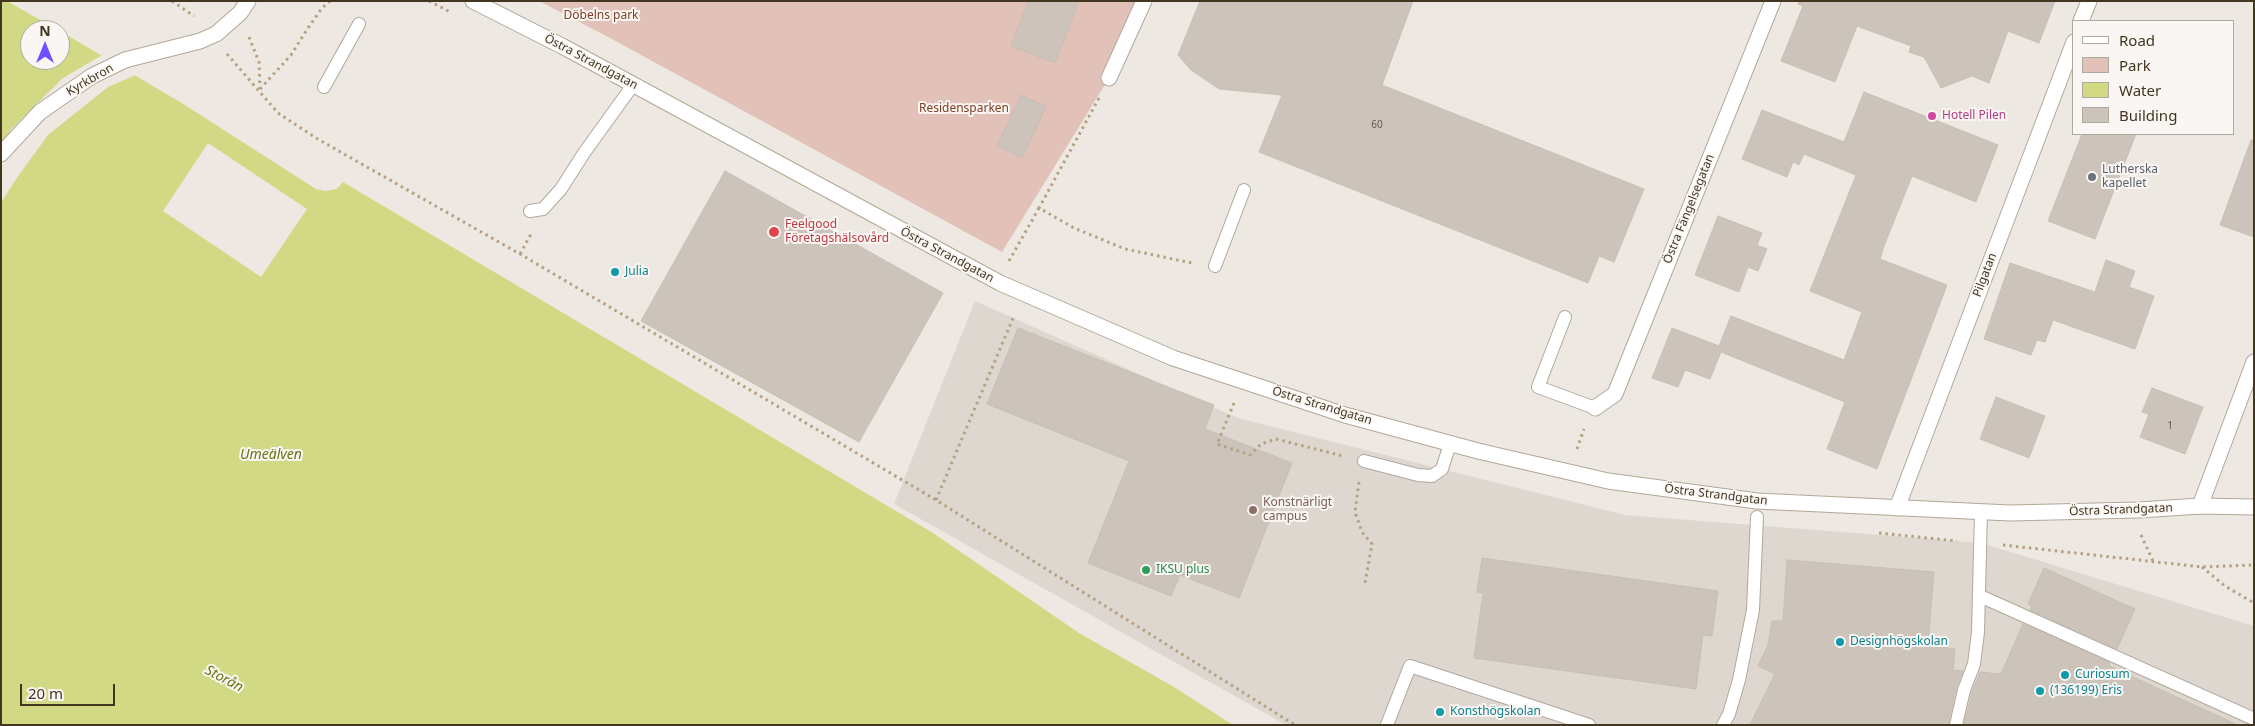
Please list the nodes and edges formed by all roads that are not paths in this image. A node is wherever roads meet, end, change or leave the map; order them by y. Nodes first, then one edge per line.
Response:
1 (473, 1) edge
2 (1144, 1) edge
3 (1773, 1) edge
4 (2089, 1) edge
5 (244, 7) edge
6 (2082, 20) edge
7 (359, 24) dead end
8 (2072, 47) edge
9 (1110, 78) road end
10 (633, 85) junction
11 (324, 87) dead end
12 (1, 154) edge
13 (1244, 190) dead end
14 (530, 211) dead end
15 (1215, 266) road end
16 (1565, 317) dead end
17 (2254, 362) edge
18 (1595, 408) joint
19 (1450, 444) junction
20 (1364, 461) road end
21 (2200, 506) junction
22 (2254, 507) edge
23 (1897, 508) junction
24 (1981, 511) junction
25 (1757, 517) dead end
26 (1980, 596) junction
27 (2254, 719) edge
28 (1387, 725) edge
29 (1589, 725) edge
30 (1723, 725) edge
31 (1956, 725) edge

1 - 10 street, Östra Strandgatan
2 - 9 street
3 - 18 street, Östra Fängelsegatan
4 - 6 street
5 - 12 street, Kyrkbron
7 - 11 lane
8 - 23 street, Pilgatan
10 - 14 lane
10 - 19 street, Östra Strandgatan
13 - 15 lane
16 - 18 lane
17 - 21 street
19 - 20 lane
19 - 23 street, Östra Strandgatan
21 - 22 street, Östra Strandgatan
21 - 24 street, Östra Strandgatan
23 - 24 street, Östra Strandgatan
24 - 26 lane
25 - 30 lane
26 - 27 lane
26 - 31 lane
28 - 29 lane

